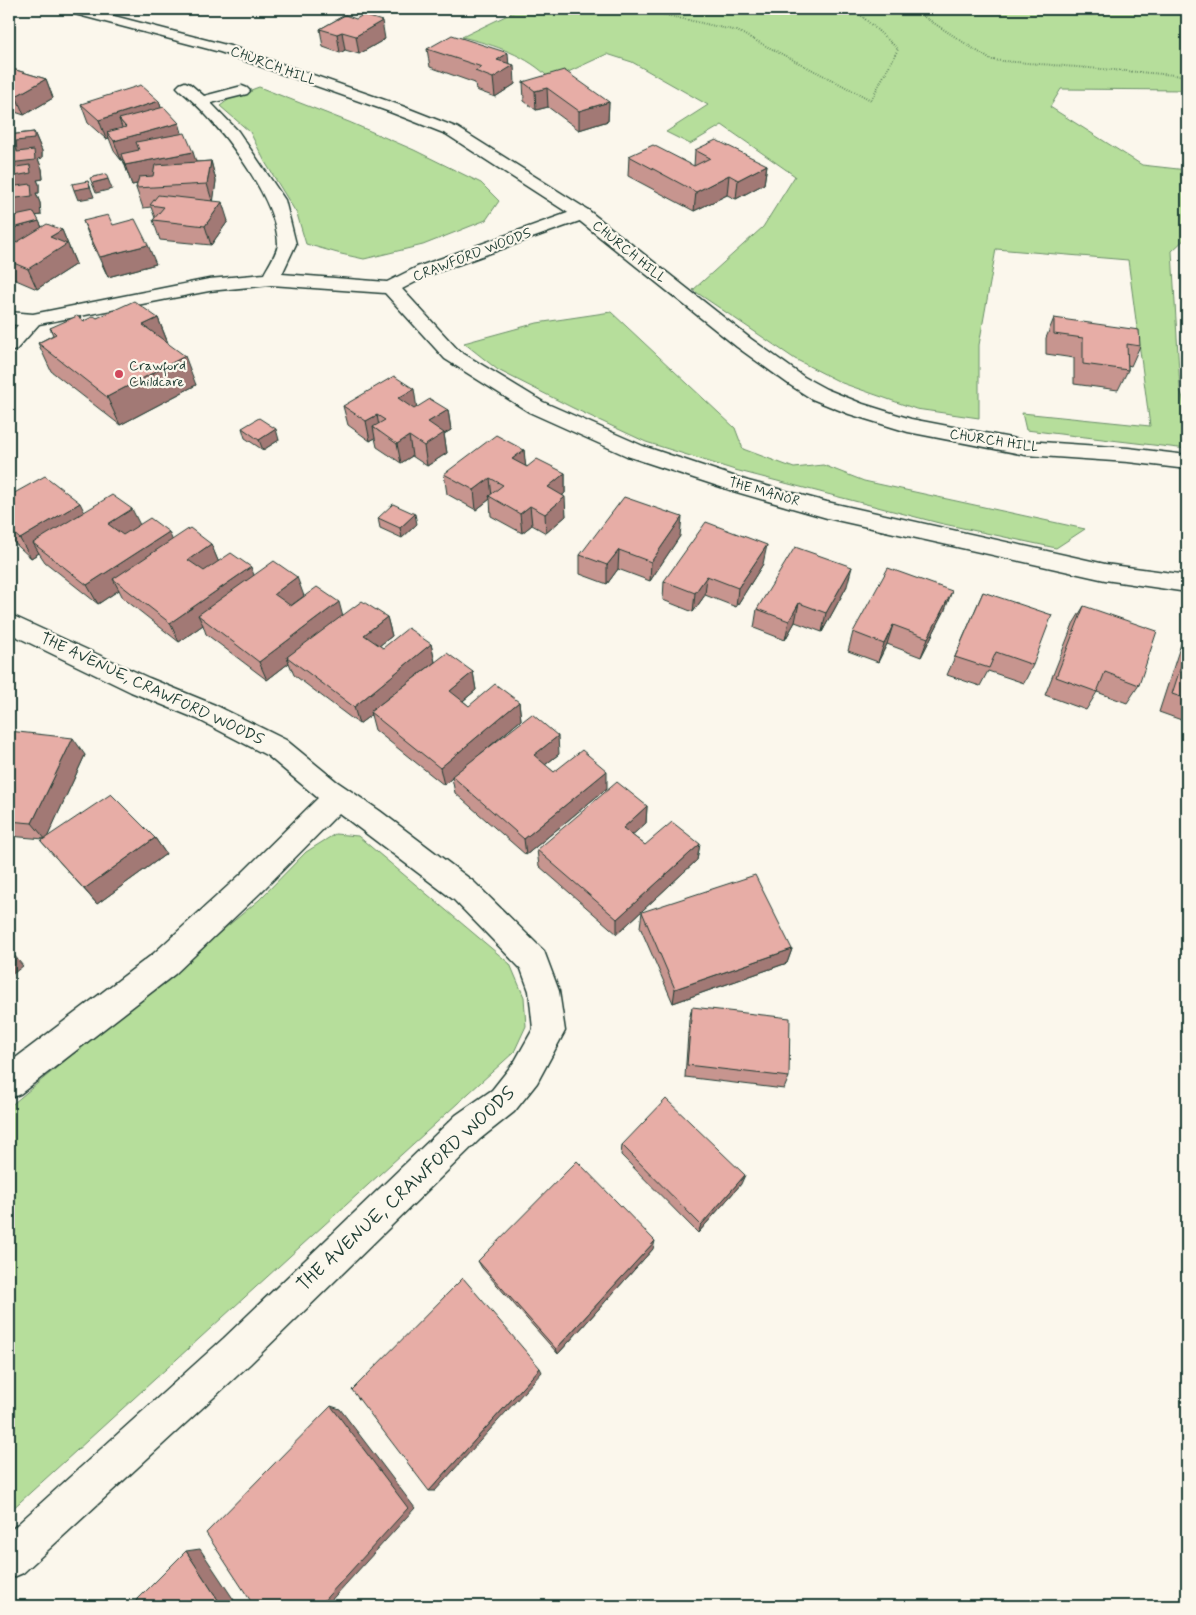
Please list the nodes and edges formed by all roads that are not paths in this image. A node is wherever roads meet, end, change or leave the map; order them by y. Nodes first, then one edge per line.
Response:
1 (72, 9) edge
2 (185, 87) dead end
3 (242, 91) dead end
4 (201, 101) junction
5 (582, 214) junction
6 (271, 279) junction
7 (390, 288) junction
8 (9, 318) edge
9 (33, 320) junction
10 (9, 346) edge
11 (1187, 462) edge
12 (1187, 584) edge
13 (9, 624) edge
14 (338, 796) junction
15 (9, 1083) edge
16 (9, 1559) edge

1 - 5 street, CHURCH HILL
2 - 4 street
3 - 4 street
4 - 6 street
5 - 7 street, CRAWFORD WOODS
5 - 11 street, CHURCH HILL
6 - 7 street
6 - 9 street
7 - 12 street, THE MANOR
8 - 9 street
9 - 10 street
13 - 14 street, THE AVENUE, CRAWFORD WOODS
14 - 15 street
14 - 16 street, THE AVENUE, CRAWFORD WOODS

